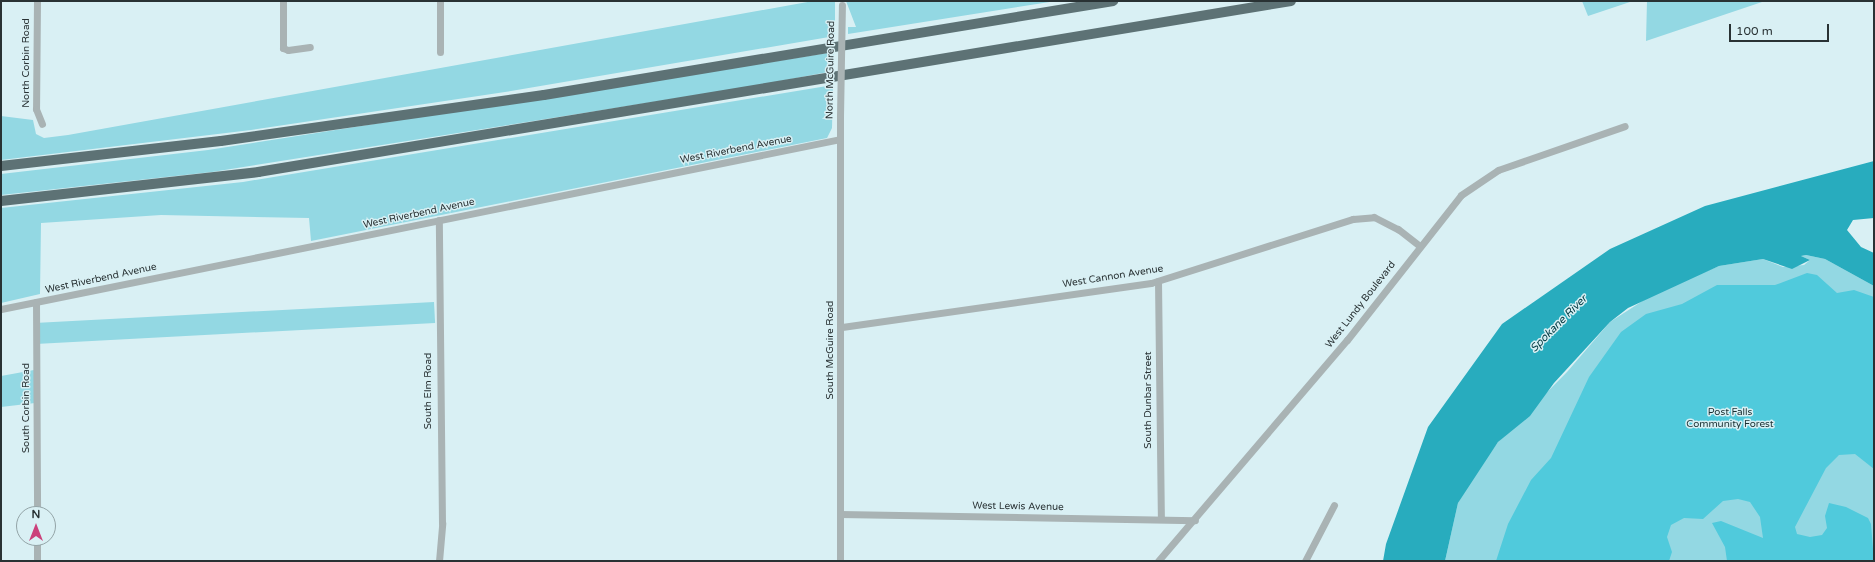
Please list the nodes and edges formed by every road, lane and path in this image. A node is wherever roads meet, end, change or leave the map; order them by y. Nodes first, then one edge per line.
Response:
1 (37, 1) edge
2 (282, 1) edge
3 (440, 1) edge
4 (1113, 1) edge
5 (1291, 1) edge
6 (842, 3) edge
7 (310, 47) dead end
8 (440, 52) dead end
9 (42, 124) dead end
10 (1625, 126) dead end
11 (840, 139) junction
12 (1, 166) edge
13 (1, 201) edge
14 (439, 220) junction
15 (1420, 246) junction
16 (1158, 281) junction
17 (36, 302) junction
18 (1, 309) edge
19 (842, 327) junction
20 (1334, 505) dead end
21 (37, 506) edge
22 (840, 514) junction
23 (1160, 520) junction
24 (1195, 520) junction
25 (37, 546) edge
26 (38, 561) edge
27 (439, 561) edge
28 (840, 561) edge
29 (1158, 561) edge
30 (1305, 561) edge

1 - 9 street, North Corbin Road
2 - 7 street
3 - 8 street
4 - 12 highway
5 - 13 highway
6 - 11 street, North McGuire Road, bridge
10 - 15 street, West Lundy Boulevard
11 - 14 street, West Riverbend Avenue
11 - 19 street, South McGuire Road
14 - 17 street, West Riverbend Avenue
14 - 27 street, South Elm Road
15 - 16 street, West Cannon Avenue
15 - 24 street, West Lundy Boulevard
16 - 19 street, West Cannon Avenue
16 - 23 street, South Dunbar Street
17 - 18 street, West Riverbend Avenue
17 - 21 street, South Corbin Road
19 - 22 street, South McGuire Road
20 - 30 street
22 - 23 street, West Lewis Avenue
22 - 28 street, South McGuire Road
23 - 24 street, West Lewis Avenue
24 - 29 street, West Lundy Boulevard
25 - 26 street

